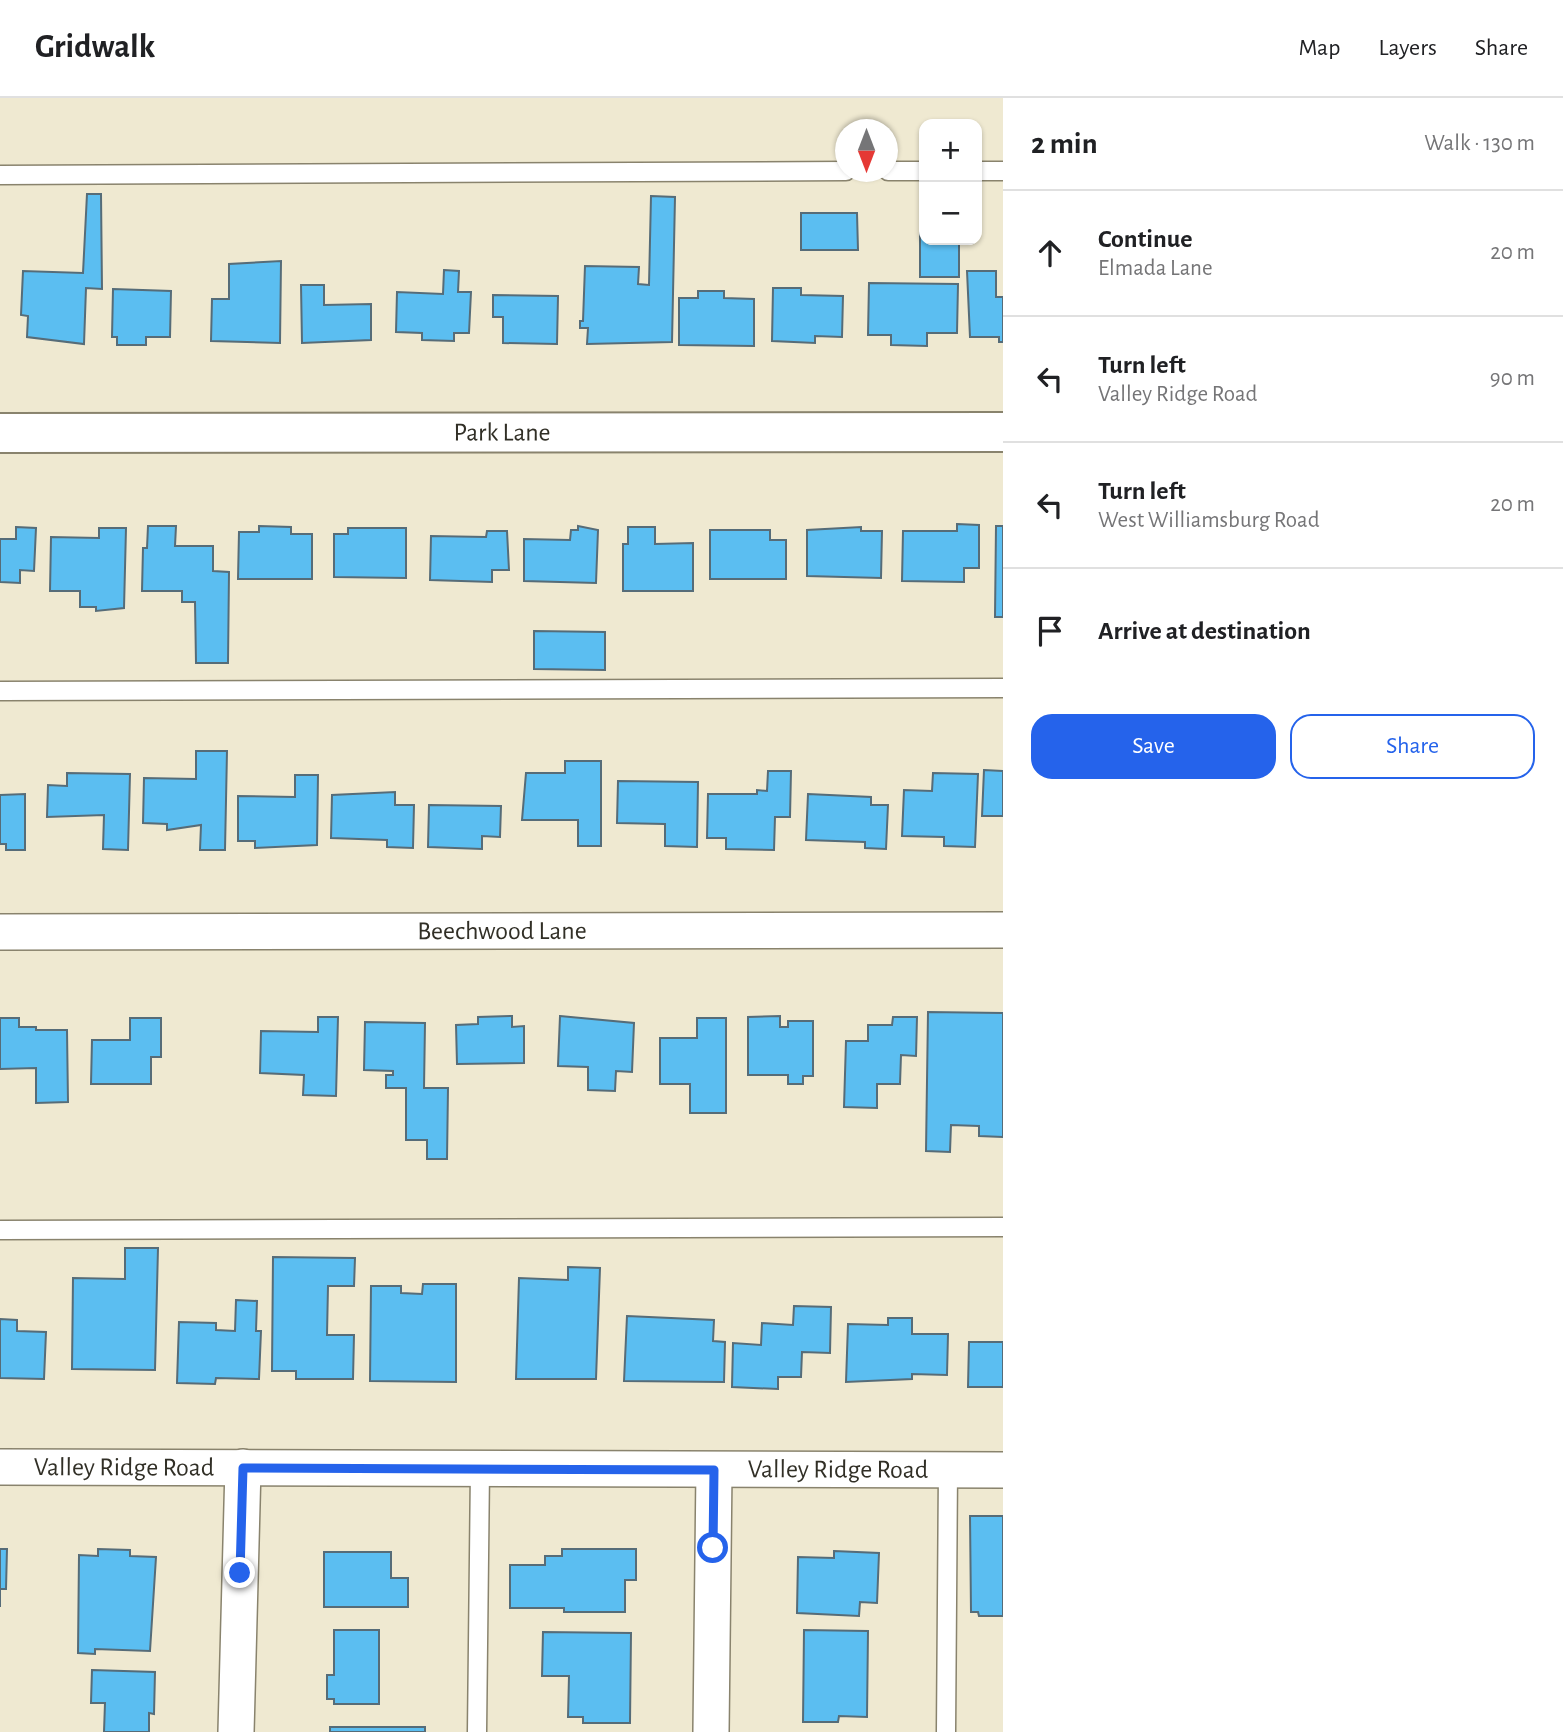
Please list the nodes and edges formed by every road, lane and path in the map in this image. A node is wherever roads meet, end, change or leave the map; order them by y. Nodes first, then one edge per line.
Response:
1 (835, 171) edge
2 (898, 171) edge
3 (919, 171) edge
4 (982, 171) edge
5 (1003, 171) edge
6 (0, 174) edge
7 (1003, 432) edge
8 (0, 433) edge
9 (1003, 688) edge
10 (0, 691) edge
11 (1003, 930) edge
12 (0, 932) edge
13 (1003, 1227) edge
14 (0, 1230) edge
15 (0, 1467) edge
16 (243, 1468) junction
17 (480, 1469) junction
18 (714, 1470) junction
19 (948, 1470) junction
20 (1003, 1470) edge
21 (236, 1732) edge
22 (477, 1732) edge
23 (711, 1732) edge
24 (946, 1732) edge

1 - 6 lane
2 - 3 lane
4 - 5 lane
7 - 8 street, Park Lane
9 - 10 lane
11 - 12 street, Beechwood Lane
13 - 14 lane
15 - 16 street, Valley Ridge Road
16 - 17 street, Valley Ridge Road
16 - 21 street
17 - 18 street, Valley Ridge Road
17 - 22 lane
18 - 19 street, Valley Ridge Road
18 - 23 street
19 - 20 street, Valley Ridge Road
19 - 24 lane

